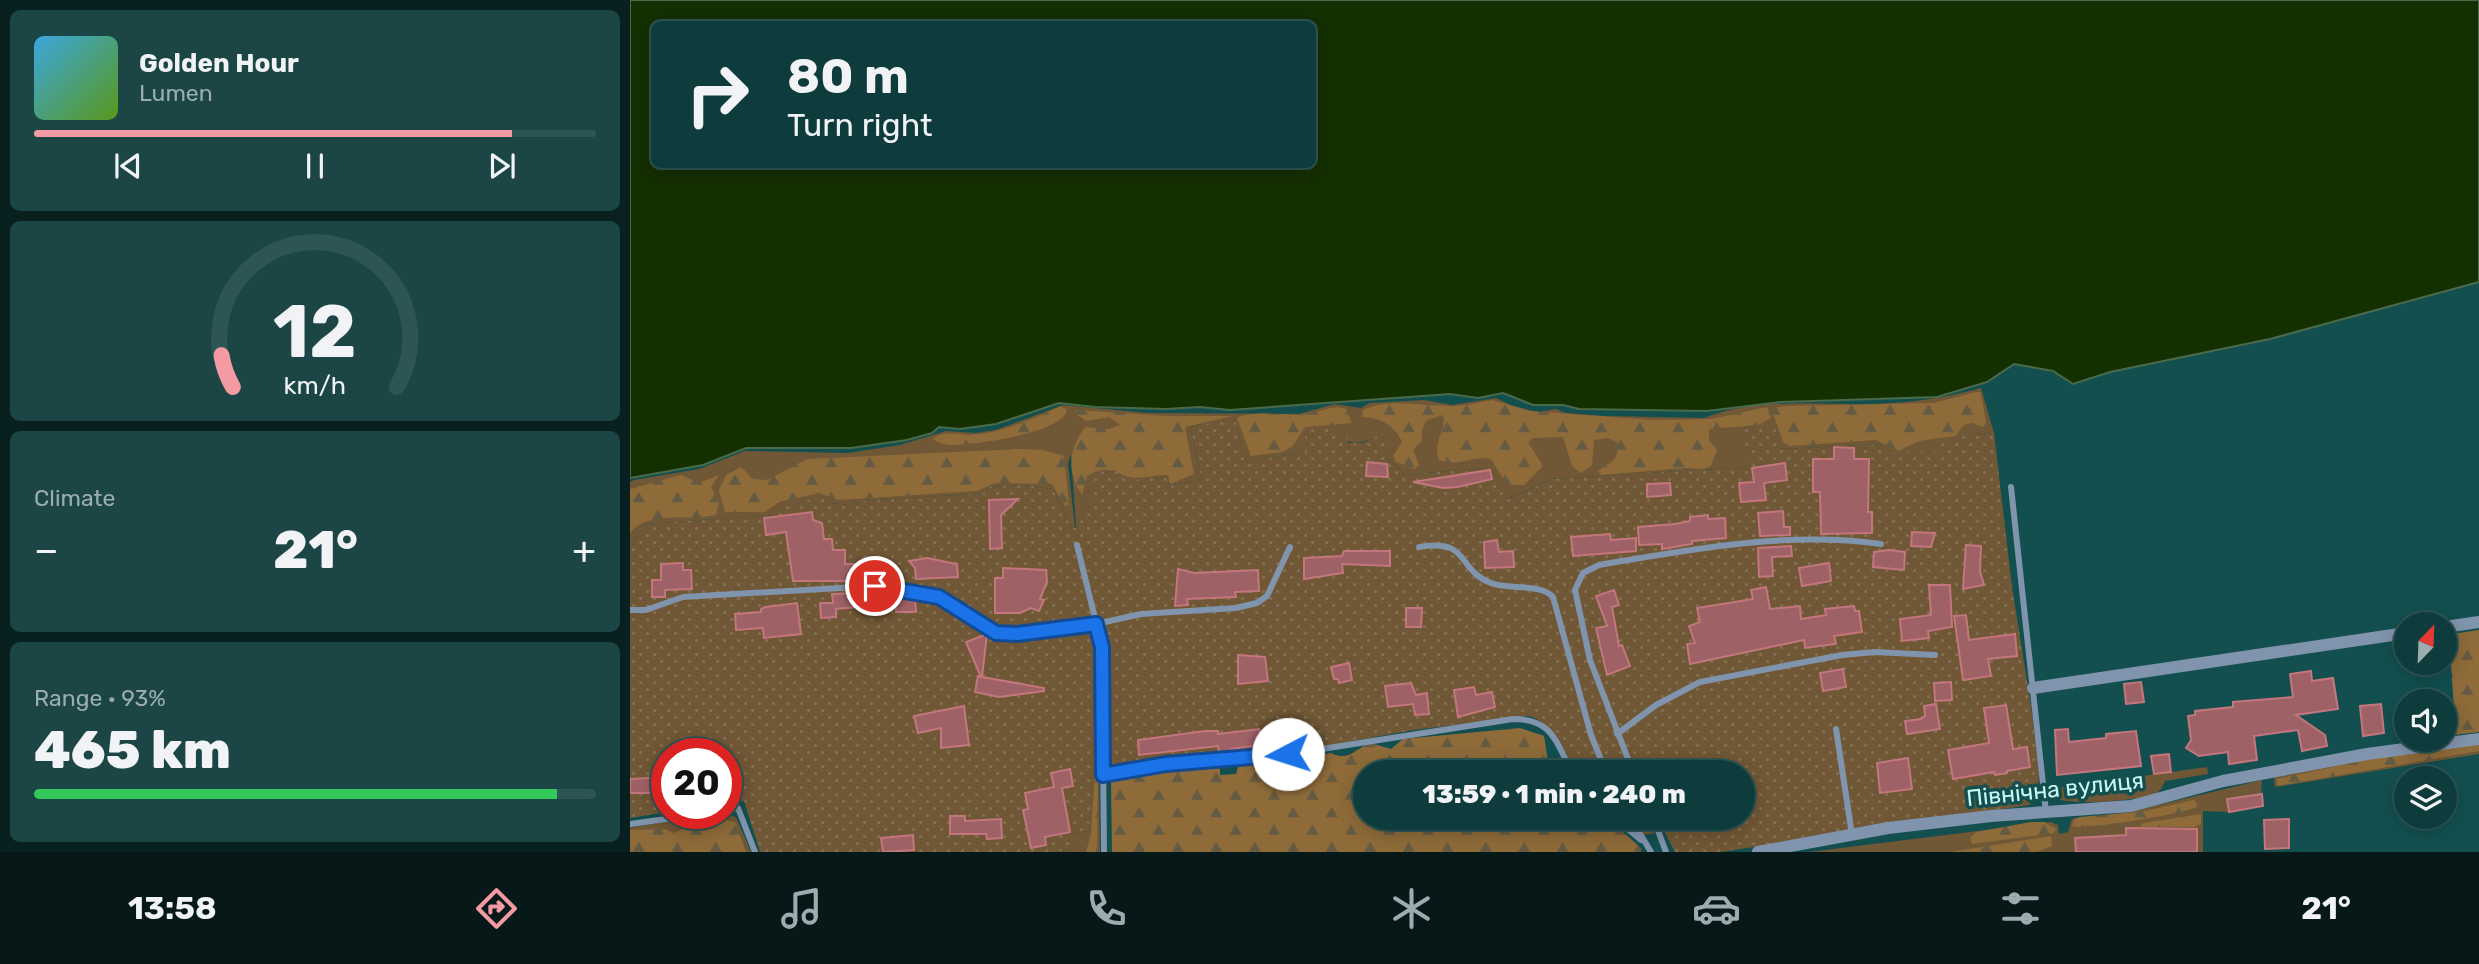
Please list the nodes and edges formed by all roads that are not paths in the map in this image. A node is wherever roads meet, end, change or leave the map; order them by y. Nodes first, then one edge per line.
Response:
1 (2011, 487) dead end
2 (1881, 544) dead end
3 (1077, 545) dead end
4 (1290, 547) dead end
5 (1419, 547) dead end
6 (630, 610) edge
7 (2479, 622) edge
8 (1096, 624) junction
9 (2457, 625) edge
10 (2394, 635) edge
11 (1935, 655) dead end
12 (2034, 688) junction
13 (1836, 729) dead end
14 (1617, 734) junction
15 (2479, 739) edge
16 (1566, 760) edge
17 (1601, 760) edge
18 (1628, 760) edge
19 (1103, 775) junction
20 (2046, 812) junction
21 (742, 818) edge
22 (651, 821) edge
23 (630, 824) edge
24 (1629, 830) edge
25 (1636, 830) edge
26 (1658, 830) edge
27 (1852, 835) junction
28 (1642, 841) junction
29 (755, 852) edge
30 (1104, 852) edge
31 (1651, 852) edge
32 (1666, 852) edge
33 (1758, 852) edge

1 - 12 lane
2 - 14 lane
3 - 8 lane
4 - 8 lane
5 - 17 lane
6 - 8 lane
7 - 9 street
8 - 19 lane
10 - 12 street
11 - 14 lane
12 - 20 lane
13 - 27 lane
14 - 18 lane
15 - 20 street, Північна вулиця
16 - 19 lane
19 - 30 lane
20 - 27 street, Північна вулиця
21 - 29 lane
22 - 23 lane
24 - 28 lane
25 - 28 lane
26 - 32 lane
27 - 33 street, Північна вулиця
28 - 31 lane

